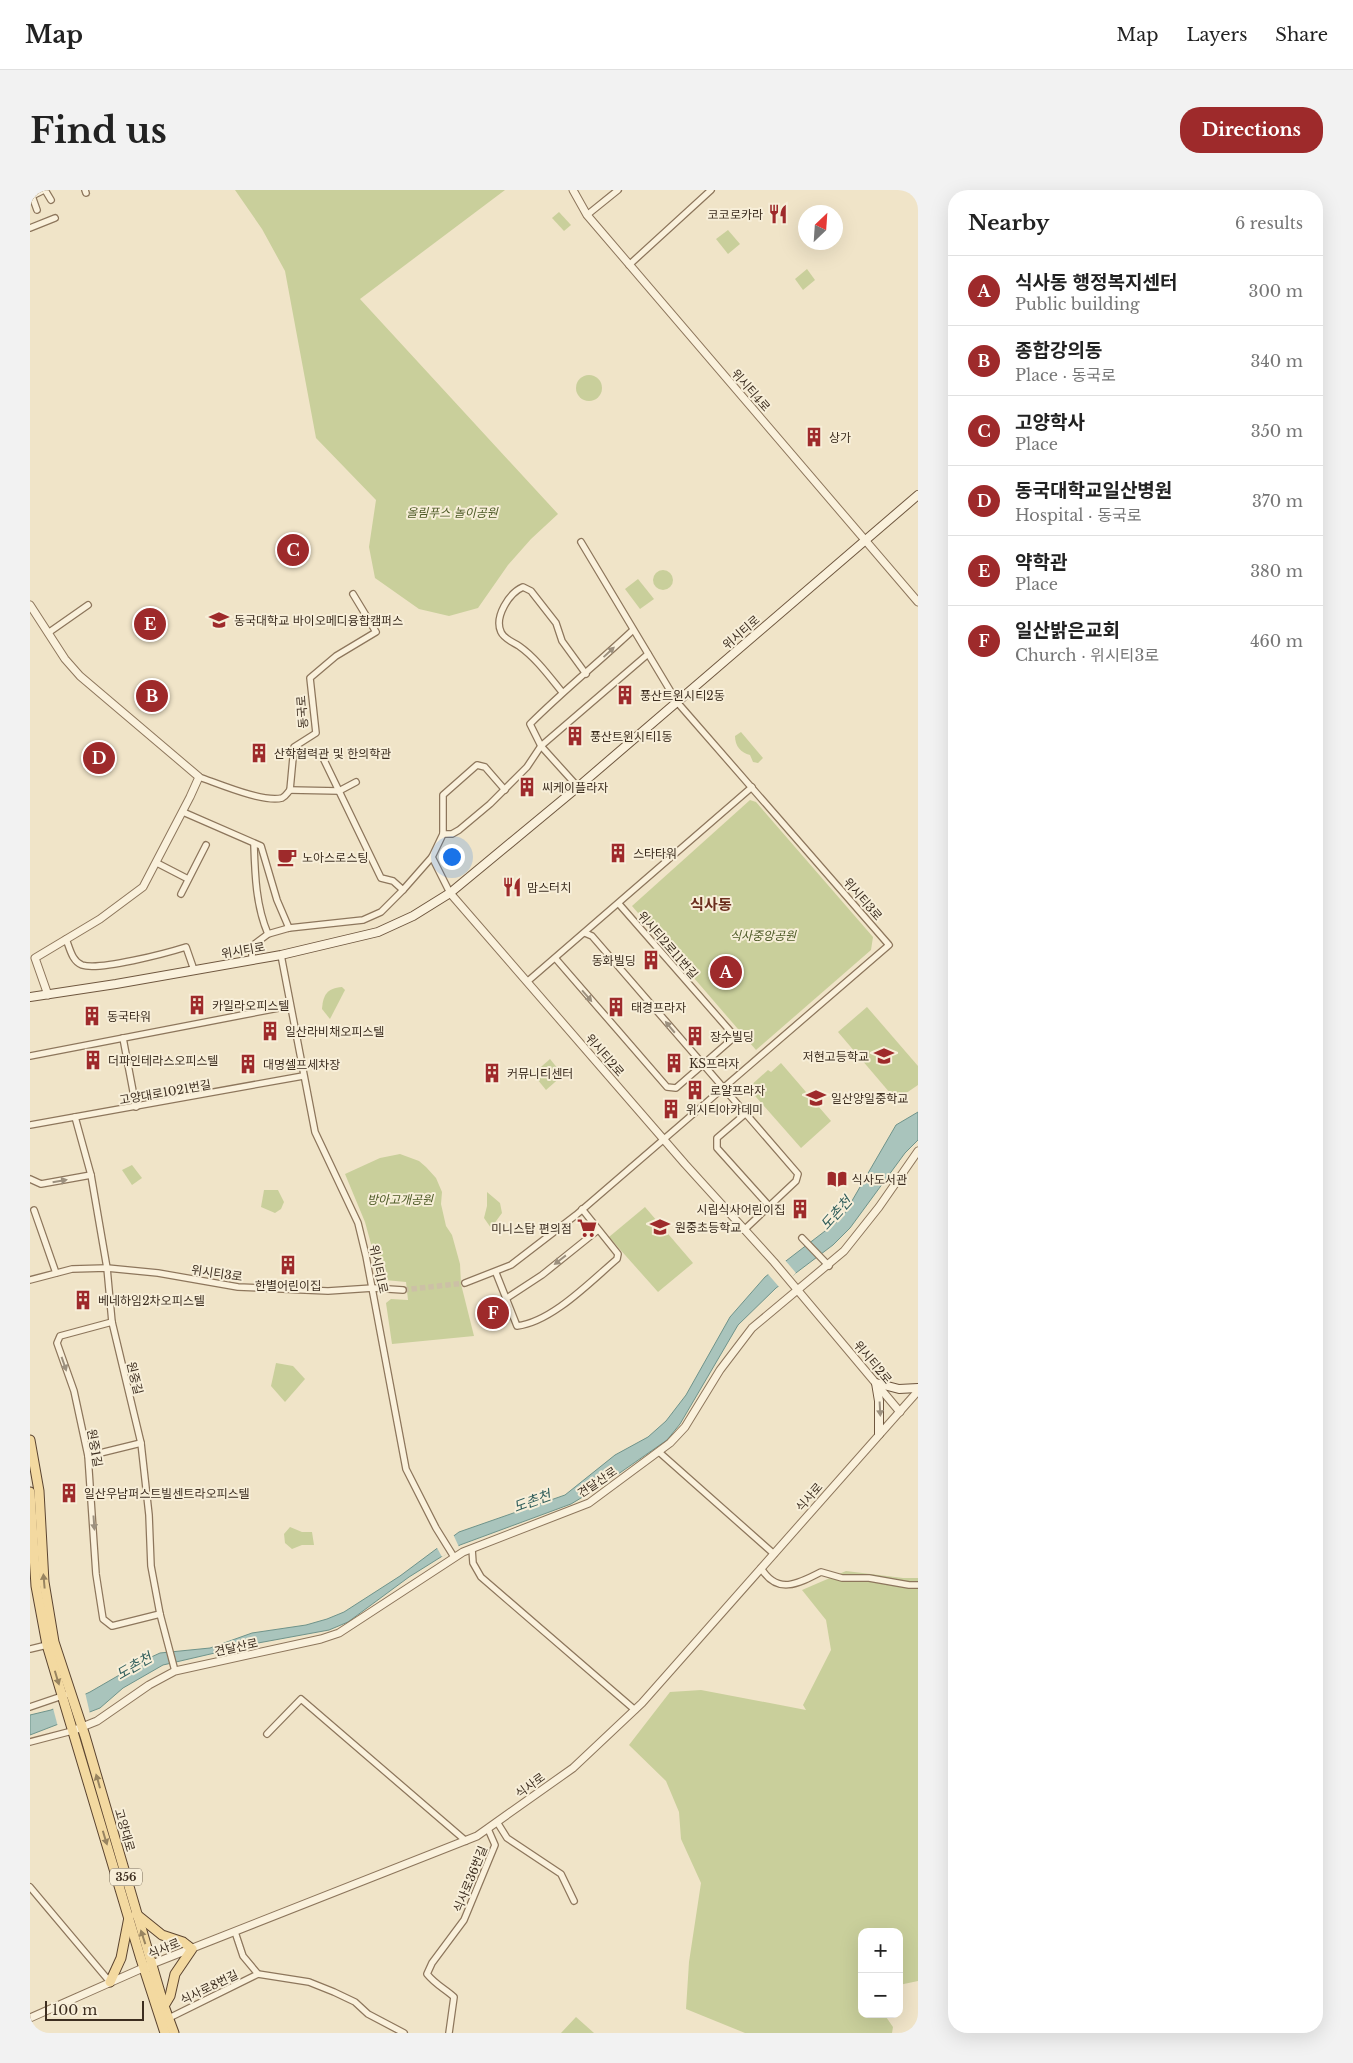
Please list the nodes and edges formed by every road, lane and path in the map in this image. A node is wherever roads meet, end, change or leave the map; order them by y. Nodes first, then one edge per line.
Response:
1 (45, 190) edge
2 (573, 190) edge
3 (618, 190) edge
4 (712, 190) edge
5 (31, 196) edge
6 (51, 200) dead end
7 (37, 210) dead end
8 (587, 215) junction
9 (55, 218) dead end
10 (30, 228) edge
11 (629, 265) junction
12 (918, 495) edge
13 (866, 540) junction
14 (581, 542) dead end
15 (353, 594) dead end
16 (918, 602) edge
17 (88, 604) dead end
18 (30, 605) edge
19 (633, 630) junction
20 (48, 632) junction
21 (648, 654) junction
22 (586, 674) junction
23 (562, 692) junction
24 (677, 702) junction
25 (541, 746) junction
26 (324, 760) dead end
27 (199, 777) junction
28 (356, 782) dead end
29 (578, 787) junction
30 (752, 787) junction
31 (290, 790) junction
32 (505, 790) junction
33 (339, 791) junction
34 (183, 812) junction
35 (443, 834) junction
36 (206, 845) dead end
37 (254, 845) junction
38 (432, 857) junction
39 (157, 864) junction
40 (188, 879) junction
41 (403, 890) junction
42 (450, 893) junction
43 (181, 894) dead end
44 (618, 904) junction
45 (289, 928) junction
46 (586, 933) junction
47 (268, 934) junction
48 (66, 939) junction
49 (281, 954) junction
50 (556, 959) junction
51 (33, 960) edge
52 (252, 960) junction
53 (194, 970) junction
54 (528, 981) junction
55 (48, 995) junction
56 (30, 997) edge
57 (289, 1006) junction
58 (123, 1038) junction
59 (30, 1056) edge
60 (702, 1064) junction
61 (303, 1076) junction
62 (724, 1089) junction
63 (136, 1107) junction
64 (745, 1114) junction
65 (76, 1117) junction
66 (30, 1125) edge
67 (664, 1140) junction
68 (918, 1150) edge
69 (91, 1175) junction
70 (30, 1180) edge
71 (770, 1206) junction
72 (582, 1209) junction
73 (34, 1210) dead end
74 (598, 1230) junction
75 (744, 1230) junction
76 (804, 1240) dead end
77 (829, 1266) junction
78 (108, 1268) junction
79 (56, 1273) junction
80 (496, 1273) junction
81 (30, 1280) edge
82 (465, 1283) tunnel mouth
83 (373, 1288) junction
84 (403, 1290) tunnel mouth
85 (797, 1290) junction
86 (507, 1298) junction
87 (112, 1322) junction
88 (876, 1383) junction
89 (918, 1390) edge
90 (900, 1412) junction
91 (880, 1434) junction
92 (30, 1440) edge
93 (141, 1443) junction
94 (658, 1452) junction
95 (88, 1456) junction
96 (30, 1492) edge
97 (472, 1549) junction
98 (774, 1554) junction
99 (453, 1555) junction
100 (761, 1568) junction
101 (918, 1585) edge
102 (160, 1614) junction
103 (47, 1645) junction
104 (30, 1649) edge
105 (174, 1669) junction
106 (72, 1694) junction
107 (62, 1698) junction
108 (30, 1707) edge
109 (635, 1710) junction
110 (81, 1724) junction
111 (71, 1728) junction
112 (267, 1734) dead end
113 (30, 1742) edge
114 (497, 1822) junction
115 (488, 1829) junction
116 (466, 1841) junction
117 (30, 1887) edge
118 (574, 1901) dead end
119 (132, 1916) junction
120 (235, 1932) junction
121 (192, 1948) junction
122 (148, 1966) junction
123 (258, 1974) junction
124 (110, 1982) junction
125 (164, 2006) junction
126 (30, 2018) edge
127 (169, 2018) junction
128 (165, 2033) edge
129 (174, 2033) edge
130 (404, 2033) edge
131 (449, 2033) edge

1 - 5 street
1 - 6 street
2 - 8 street, 위시티4로
3 - 8 street
4 - 11 street
5 - 7 street
8 - 11 street, 위시티4로
9 - 10 street
11 - 13 street, 위시티4로
12 - 13 main road, 위시티로
13 - 16 street, 위시티4로
13 - 24 main road, 위시티로
14 - 19 street, 위시티3로
15 - 31 street, 동국로
17 - 20 street
18 - 20 street
19 - 21 street, 위시티3로
22 -> 19 street
20 - 27 street
21 - 24 street, 위시티3로
21 - 25 street
22 - 23 street
22 - 23 street
23 - 25 street
24 - 29 main road, 위시티로
24 - 30 street, 위시티3로
25 - 29 street
25 - 32 street
26 - 33 street
27 - 31 street
27 - 34 street
28 - 33 street
29 - 42 main road, 위시티로
30 - 44 street
30 - 62 street, 위시티3로
31 - 33 street
32 - 35 street
32 - 35 street
33 - 41 street
34 - 37 street
34 - 39 street
35 - 38 street
36 - 40 street
37 - 45 street
37 - 47 street
38 - 41 street
38 - 42 street
39 - 40 street
39 - 48 street
40 - 43 street
41 - 45 street
42 - 49 main road, 위시티로
42 - 54 street, 위시티2로
44 - 46 street
44 - 60 street, 위시티2로11번길
45 - 47 street
46 - 50 street
60 -> 46 street
47 - 52 street
48 - 51 street
48 - 53 street
49 - 52 main road, 위시티로
49 - 57 street, 위시티1로
50 - 54 street
50 -> 60 street, 위시티2로11번길
51 - 55 street
52 - 53 main road, 위시티로
53 - 55 main road, 위시티로
54 - 67 street, 위시티2로
55 - 56 main road, 위시티로
57 - 58 street
57 - 61 street, 위시티1로
58 - 59 street
58 - 63 street
60 - 62 street
61 - 63 street, 고양대로1021번길
61 - 83 street, 위시티1로
62 - 64 street
62 - 67 street, 위시티3로
63 - 65 street, 고양대로1021번길
64 - 71 street
64 - 71 street
65 - 66 street, 고양대로1021번길
65 - 69 street, 원중길
67 - 72 street, 위시티3로
67 - 75 street, 위시티2로
68 - 77 street, 견달산로
70 -> 69 street
69 - 78 street, 원중길
71 - 75 street
72 - 74 street
72 - 80 street, 위시티3로
73 - 79 street
74 -> 86 street
74 - 86 street
75 - 85 street, 위시티2로
76 - 77 street
77 - 85 street, 견달산로
78 - 79 street, 위시티3로
78 - 83 street, 위시티3로
78 - 87 street, 원중길
79 - 81 street, 위시티3로
80 - 82 street, 위시티3로
80 - 86 street
83 - 84 street, 위시티3로
83 - 99 street, 위시티1로
85 - 88 street, 위시티2로
85 - 94 street, 견달산로
87 - 93 street, 원중길
87 -> 95 street, 원중1길
88 - 89 main road
88 - 90 street, 위시티2로
88 -> 91 main road
89 - 90 street, 식사로
90 - 91 street, 식사로
91 - 98 street, 식사로
106 -> 92 main road, 356
93 - 95 street
93 - 102 street, 원중길
94 - 97 street, 견달산로
94 - 98 street
95 -> 102 street, 원중1길
96 - 103 main road
97 - 99 street, 견달산로
97 - 109 street
98 - 100 street, 식사로
99 - 105 street, 견달산로
100 - 101 street
100 - 109 street, 식사로
102 - 105 street, 원중길
103 - 104 street
103 -> 107 main road
105 - 110 street, 견달산로
106 - 107 street
106 - 110 main road, 356
107 - 108 street
107 - 111 main road, 356
109 - 114 street, 식사로
110 - 111 street, 견달산로
119 -> 110 main road, 고양대로 / 356
111 - 113 street
111 -> 119 main road, 고양대로 / 356
112 - 116 street
114 - 115 street, 식사로
114 - 118 street
115 - 116 street, 식사로
115 - 131 street, 식사로36번길
116 - 120 street, 식사로
117 - 124 street
119 - 121 main road
119 - 122 main road, 고양대로 / 356
119 - 124 main road
120 - 121 street, 식사로
120 - 123 street, 식사로8번길
121 - 122 street, 식사로
121 - 125 main road
122 - 124 street, 식사로
122 - 125 main road, 고양대로 / 356
122 - 128 main road, 고양대로 / 356
123 - 127 street, 식사로8번길
123 - 130 street, 식사로8번길
124 - 126 street, 식사로
125 - 127 main road, 고양대로 / 356
127 - 129 main road, 고양대로 / 356

